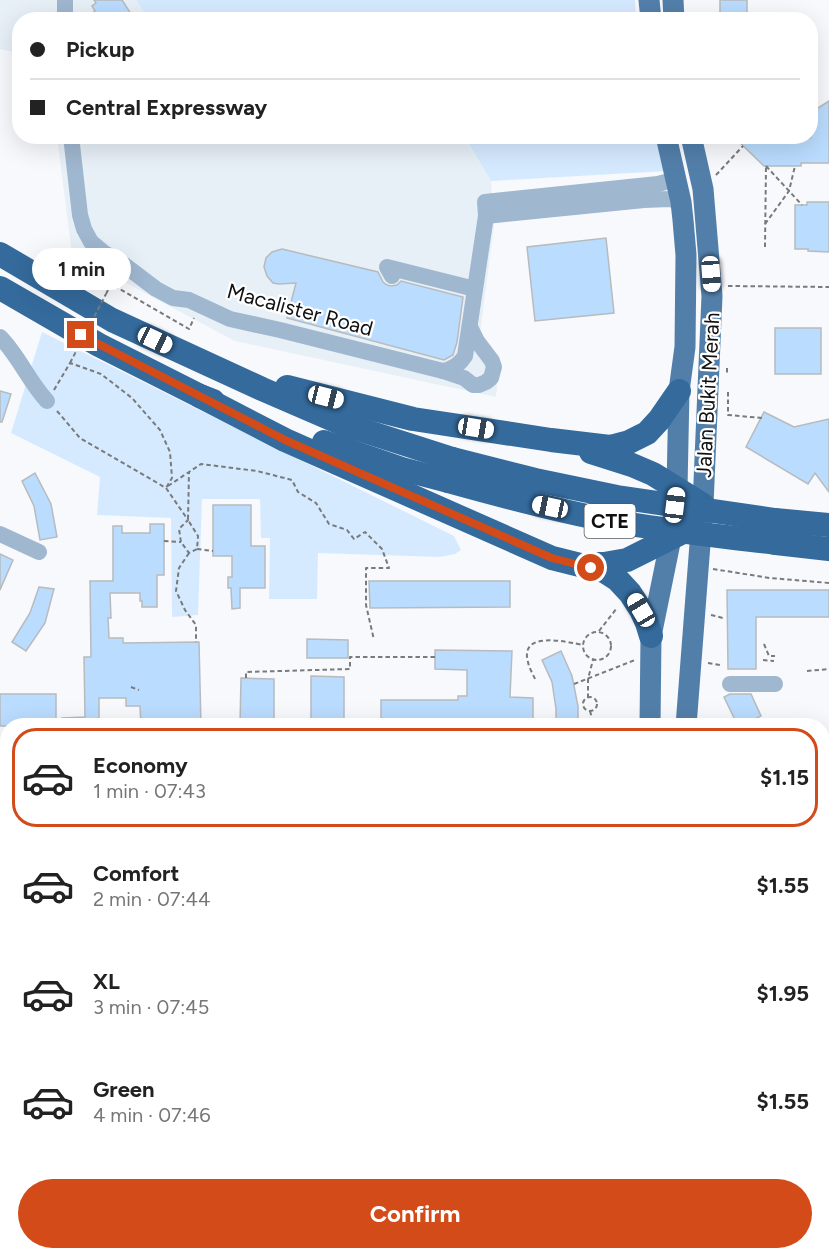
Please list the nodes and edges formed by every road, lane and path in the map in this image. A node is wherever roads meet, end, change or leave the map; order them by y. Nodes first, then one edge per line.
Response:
1 (71, 144) edge
2 (668, 144) edge
3 (693, 144) edge
4 (743, 147) dead end
5 (795, 166) dead end
6 (675, 172) junction
7 (712, 178) dead end
8 (789, 191) junction
9 (681, 202) junction
10 (802, 205) dead end
11 (486, 209) junction
12 (765, 225) junction
13 (765, 247) dead end
14 (0, 254) edge
15 (392, 276) dead end
16 (725, 286) dead end
17 (829, 287) edge
18 (0, 288) edge
19 (475, 289) junction
20 (106, 294) dead end
21 (470, 327) junction
22 (0, 337) edge
23 (486, 354) junction
24 (463, 359) junction
25 (70, 363) junction
26 (443, 371) junction
27 (464, 378) junction
28 (262, 389) junction
29 (679, 391) junction
30 (728, 392) dead end
31 (200, 396) junction
32 (47, 401) junction
33 (762, 418) dead end
34 (551, 440) junction
35 (450, 470) junction
36 (189, 472) junction
37 (166, 488) junction
38 (677, 488) junction
39 (702, 514) junction
40 (188, 520) junction
41 (829, 525) edge
42 (776, 531) junction
43 (0, 534) edge
44 (671, 538) junction
45 (164, 541) dead end
46 (181, 542) junction
47 (197, 549) junction
48 (829, 549) edge
49 (213, 550) dead end
50 (39, 552) dead end
51 (189, 552) junction
52 (577, 564) junction
53 (708, 568) dead end
54 (829, 583) edge
55 (711, 615) dead end
56 (723, 618) dead end
57 (374, 640) dead end
58 (196, 642) dead end
59 (764, 644) dead end
60 (583, 645) junction
61 (651, 645) junction
62 (775, 656) dead end
63 (435, 657) dead end
64 (593, 660) junction
65 (763, 660) dead end
66 (774, 661) dead end
67 (707, 663) dead end
68 (720, 665) dead end
69 (829, 669) edge
70 (807, 671) dead end
71 (246, 678) dead end
72 (588, 679) junction
73 (535, 680) dead end
74 (574, 684) dead end
75 (730, 684) dead end
76 (776, 684) dead end
77 (131, 687) dead end
78 (139, 690) dead end
79 (588, 698) junction
80 (590, 711) junction
81 (592, 718) edge
82 (650, 718) edge
83 (687, 718) edge

1 - 26 street, Macalister Road
2 - 6 main road, Jalan Bukit Merah
3 - 39 main road, Jalan Bukit Merah
4 - 7 path
5 - 8 path
6 - 9 main road, Jalan Bukit Merah
6 - 11 street
8 - 10 path
8 - 12 path
8 - 12 path
9 - 11 street
9 - 29 main road, Jalan Bukit Merah
11 - 19 street
12 - 13 path
14 - 28 highway, CTE
15 - 19 street
16 - 17 path
18 - 31 highway, CTE
19 - 21 street
20 - 25 path, bridge
21 - 23 street, Macalister Road
21 - 24 street
22 - 32 street
23 - 24 street
23 - 27 street, Macalister Road
24 - 26 street
24 - 27 street
25 - 32 path
25 - 37 path
26 - 27 street, Macalister Road
28 - 34 highway
28 - 35 highway, CTE
29 - 34 highway
29 - 38 main road, Jalan Bukit Merah
30 - 33 path
31 - 35 highway, CTE
31 - 52 highway
32 - 37 path
34 - 38 highway
35 - 42 highway, CTE, bridge
36 - 37 path
36 - 40 path
36 - 57 path
37 - 40 path
38 - 39 highway
38 - 44 main road, Jalan Bukit Merah
39 - 44 highway
39 - 83 main road, Jalan Bukit Merah
40 - 46 path
40 - 47 path
41 - 42 highway, CTE
42 - 48 highway, CTE
43 - 50 street
44 - 52 highway
44 - 61 main road, Jalan Bukit Merah
45 - 46 path
46 - 51 path
47 - 49 path
47 - 51 path
51 - 58 path
52 - 61 highway
53 - 54 path
55 - 56 path
59 - 62 path
60 - 64 path
60 - 64 path
60 - 73 path
61 - 72 path
61 - 82 main road, Jalan Bukit Merah
63 - 71 path
64 - 72 path
65 - 66 path
67 - 68 path
69 - 70 path
72 - 74 path
72 - 79 path
75 - 76 street
77 - 78 path
79 - 80 path
79 - 80 path
80 - 81 path

